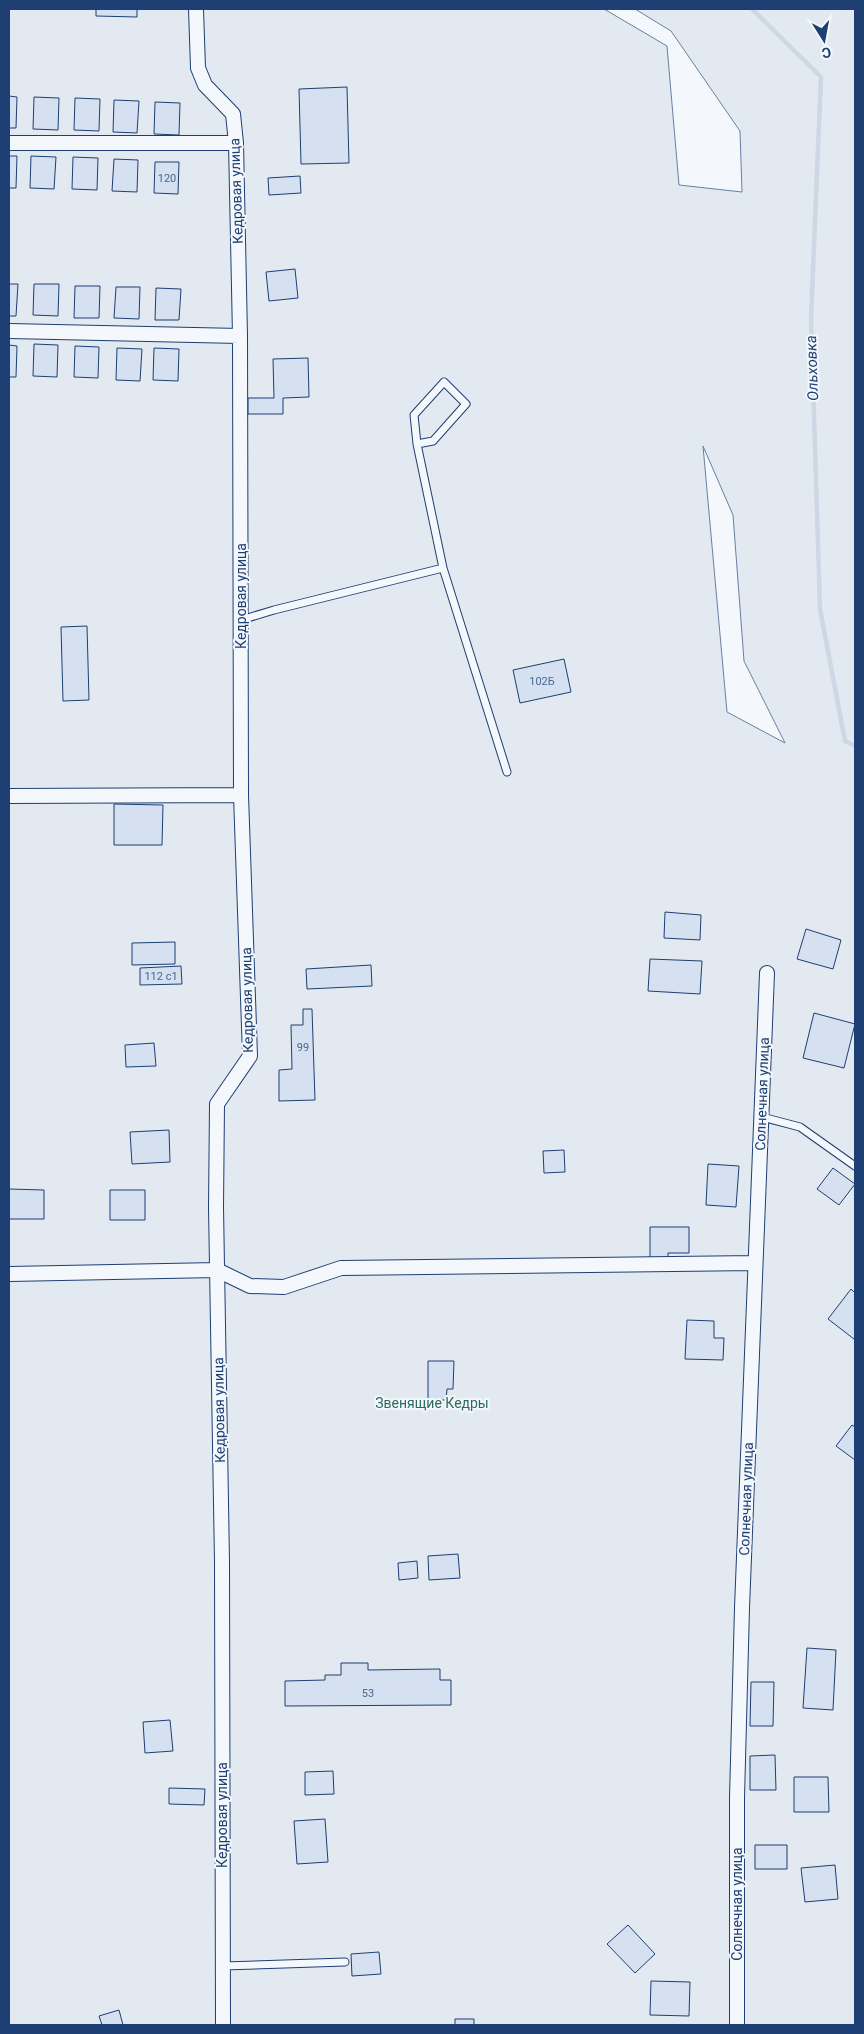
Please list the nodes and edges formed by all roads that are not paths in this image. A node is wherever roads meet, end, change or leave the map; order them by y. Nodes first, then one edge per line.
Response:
1 (196, 9) edge
2 (236, 142) junction
3 (9, 143) edge
4 (9, 330) edge
5 (240, 336) junction
6 (417, 444) junction
7 (443, 568) junction
8 (241, 620) junction
9 (507, 772) dead end
10 (241, 795) junction
11 (9, 796) edge
12 (767, 973) dead end
13 (762, 1116) junction
14 (855, 1166) edge
15 (755, 1263) junction
16 (217, 1270) junction
17 (9, 1274) edge
18 (345, 1962) dead end
19 (222, 1966) junction
20 (223, 2025) edge
21 (737, 2025) edge

1 - 2 street, Кедровая улица
2 - 3 street
2 - 5 street, Кедровая улица
4 - 5 street
5 - 8 street, Кедровая улица
6 - 6 lane
6 - 7 lane
7 - 8 lane
7 - 9 lane
8 - 10 street, Кедровая улица
10 - 11 street
10 - 16 street, Кедровая улица
12 - 13 street, Солнечная улица
13 - 14 lane
13 - 15 street, Солнечная улица
15 - 16 street
15 - 21 street, Солнечная улица
16 - 17 street
16 - 19 street, Кедровая улица
18 - 19 lane
19 - 20 street, Кедровая улица

